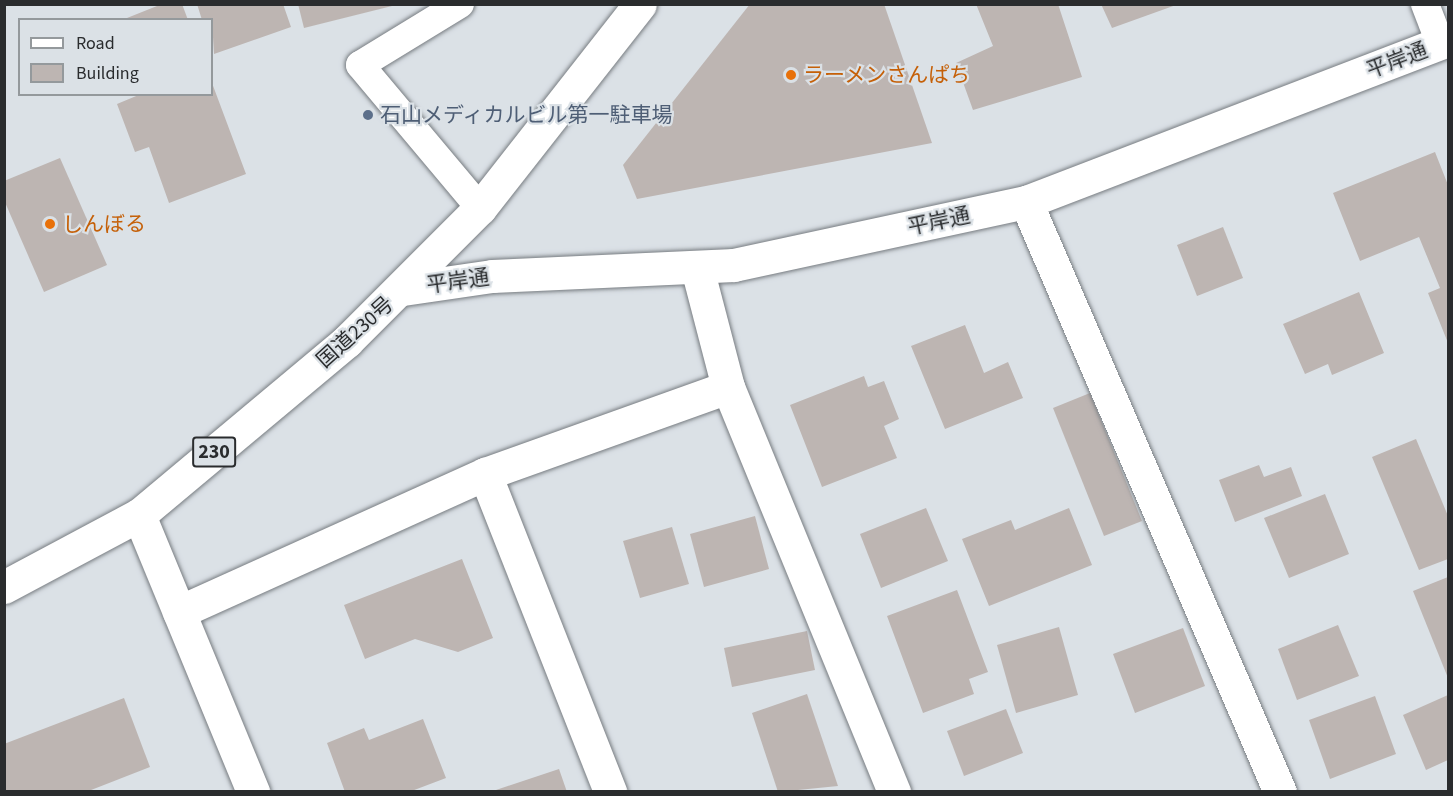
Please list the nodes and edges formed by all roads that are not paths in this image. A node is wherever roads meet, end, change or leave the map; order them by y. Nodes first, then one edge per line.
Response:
1 (460, 4) edge
2 (1425, 4) edge
3 (629, 9) edge
4 (1444, 42) edge
5 (1026, 202) junction
6 (480, 208) junction
7 (697, 268) junction
8 (403, 289) junction
9 (728, 387) junction
10 (485, 474) junction
11 (139, 515) junction
12 (4, 587) edge
13 (179, 612) junction
14 (253, 792) edge
15 (610, 792) edge
16 (894, 792) edge
17 (1280, 792) edge

1 - 6 lane
2 - 4 lane
3 - 6 main road, 国道230号 / 230
4 - 5 main road, 平岸通
5 - 7 main road, 平岸通
5 - 17 main road
6 - 8 main road, 国道230号 / 230
7 - 8 main road, 平岸通
7 - 9 main road
8 - 11 main road, 国道230号 / 230
9 - 10 main road
9 - 16 main road
10 - 13 main road
10 - 15 main road
11 - 12 main road, 国道230号 / 230
11 - 13 main road
13 - 14 main road

